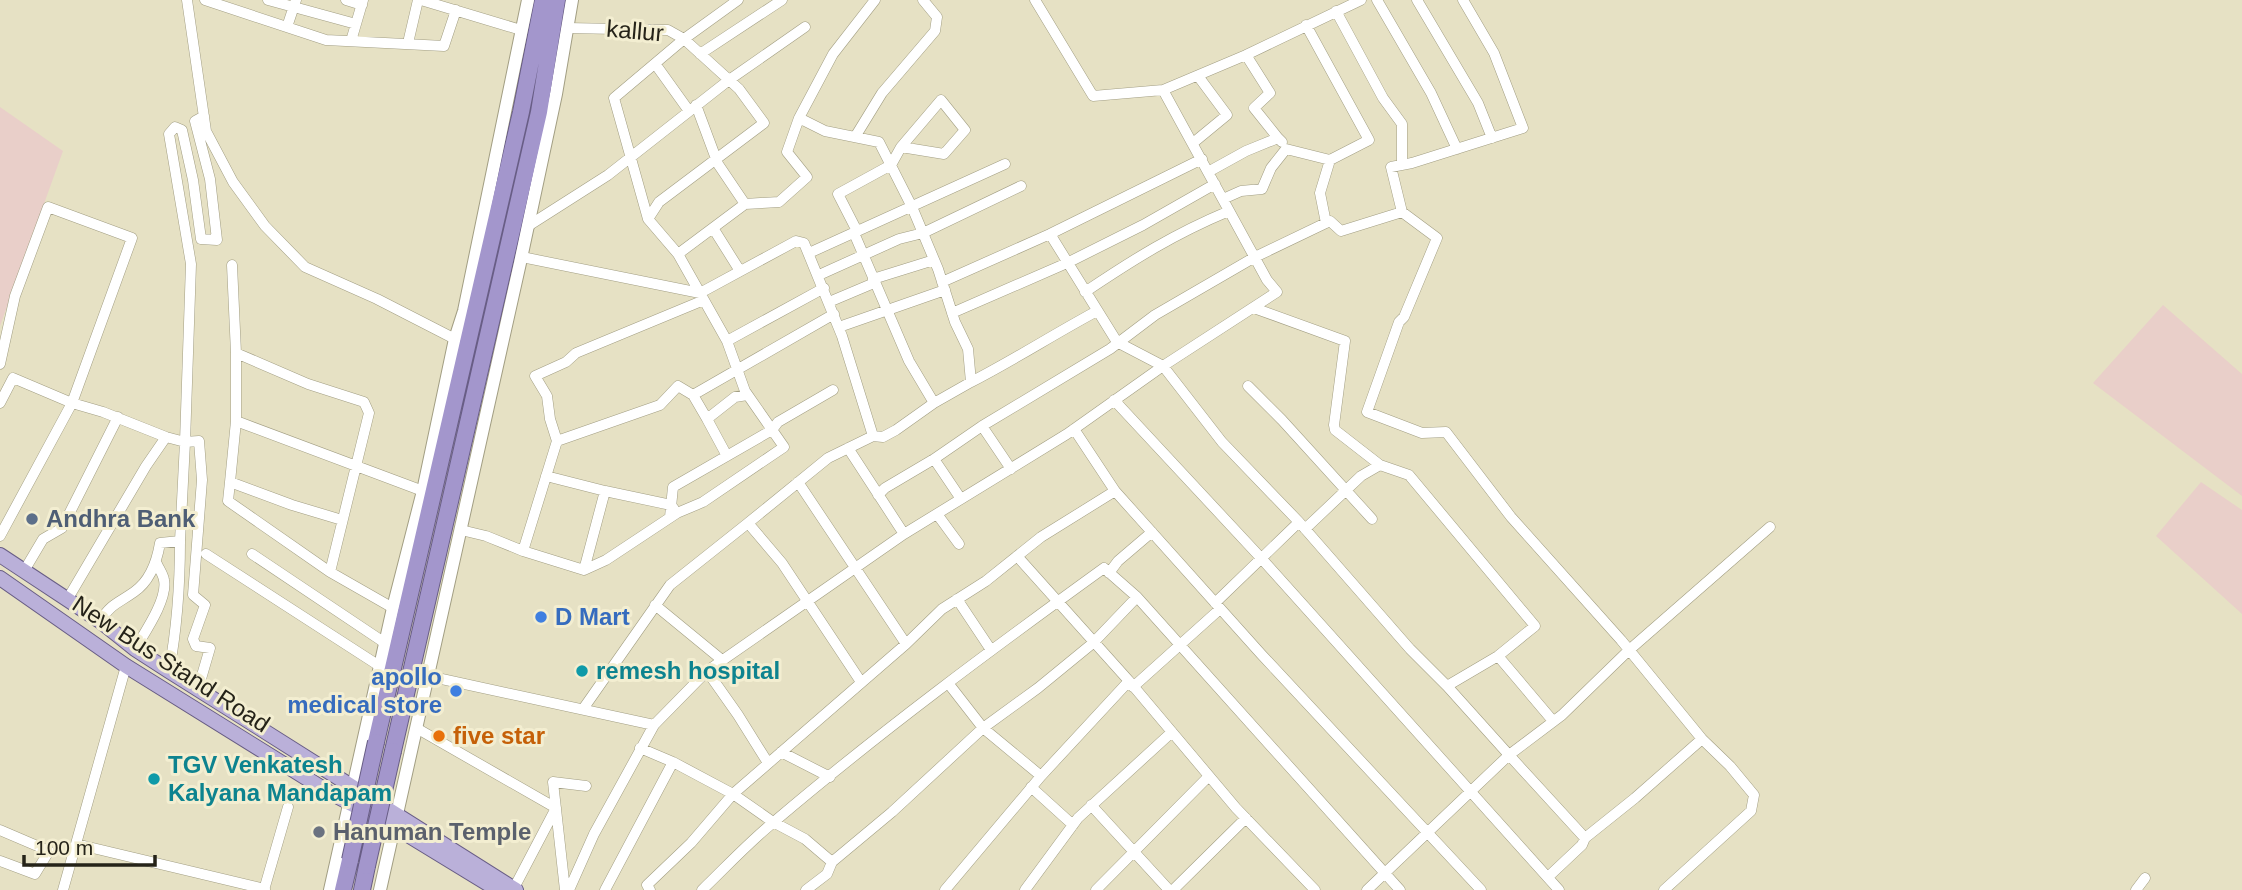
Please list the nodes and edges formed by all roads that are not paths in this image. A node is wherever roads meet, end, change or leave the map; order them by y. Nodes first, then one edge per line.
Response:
1 (187, 0) edge
2 (205, 0) edge
3 (268, 0) edge
4 (346, 0) edge
5 (420, 0) edge
6 (528, 0) edge
7 (543, 0) edge
8 (557, 0) edge
9 (572, 0) edge
10 (738, 0) edge
11 (782, 0) edge
12 (875, 0) edge
13 (923, 0) edge
14 (1035, 0) edge
15 (1362, 0) edge
16 (1377, 0) edge
17 (1417, 0) edge
18 (1463, 0) edge
19 (363, 3) edge
20 (233, 4) edge
21 (295, 4) edge
22 (456, 10) junction
23 (1336, 11) junction
24 (356, 24) junction
25 (1306, 25) junction
26 (287, 27) junction
27 (804, 27) dead end
28 (567, 28) junction
29 (521, 30) junction
30 (684, 39) junction
31 (351, 41) junction
32 (408, 43) junction
33 (700, 54) junction
34 (1246, 55) junction
35 (656, 65) junction
36 (1198, 76) junction
37 (729, 79) junction
38 (1163, 90) junction
39 (693, 108) junction
40 (204, 116) junction
41 (799, 118) junction
42 (855, 137) junction
43 (1278, 138) junction
44 (1492, 138) junction
45 (1193, 143) junction
46 (901, 147) junction
47 (1286, 149) junction
48 (1457, 149) junction
49 (630, 158) junction
50 (1202, 159) junction
51 (717, 160) junction
52 (1330, 160) junction
53 (1005, 164) dead end
54 (891, 165) junction
55 (1402, 165) junction
56 (1209, 172) junction
57 (1215, 184) junction
58 (1021, 186) dead end
59 (1223, 199) junction
60 (746, 204) junction
61 (912, 207) junction
62 (1229, 211) junction
63 (1402, 212) junction
64 (648, 219) junction
65 (1325, 223) junction
66 (528, 226) junction
67 (713, 228) junction
68 (855, 232) junction
69 (923, 233) junction
70 (1050, 234) junction
71 (809, 253) junction
72 (678, 254) junction
73 (863, 255) junction
74 (522, 257) junction
75 (1255, 257) junction
76 (934, 260) junction
77 (1067, 263) junction
78 (232, 264) dead end
79 (740, 271) junction
80 (819, 275) junction
81 (874, 281) junction
82 (944, 286) junction
83 (824, 288) junction
84 (1085, 292) junction
85 (702, 296) junction
86 (829, 302) junction
87 (1254, 309) junction
88 (887, 310) junction
89 (1097, 311) junction
90 (952, 313) junction
91 (834, 314) junction
92 (839, 327) junction
93 (455, 339) junction
94 (727, 341) junction
95 (1117, 342) junction
96 (236, 353) junction
97 (0, 364) edge
98 (1163, 366) junction
99 (738, 368) junction
100 (0, 374) edge
101 (13, 379) junction
102 (971, 382) junction
103 (1248, 386) dead end
104 (833, 390) dead end
105 (747, 394) junction
106 (693, 395) junction
107 (1114, 400) junction
108 (0, 403) edge
109 (72, 403) junction
110 (934, 403) junction
111 (118, 418) junction
112 (707, 419) junction
113 (236, 421) junction
114 (982, 426) junction
115 (1074, 429) junction
116 (772, 430) junction
117 (873, 436) junction
118 (166, 437) junction
119 (556, 441) junction
120 (185, 442) junction
121 (848, 448) junction
122 (727, 456) junction
123 (934, 459) junction
124 (357, 465) junction
125 (1380, 465) junction
126 (1011, 469) junction
127 (546, 476) junction
128 (230, 482) junction
129 (798, 482) junction
130 (1346, 490) junction
131 (423, 491) junction
132 (605, 491) junction
133 (1115, 491) junction
134 (878, 495) junction
135 (961, 499) junction
136 (673, 512) junction
137 (937, 514) junction
138 (1372, 519) dead end
139 (342, 520) junction
140 (748, 523) junction
141 (1302, 526) junction
142 (1770, 527) dead end
143 (461, 530) junction
144 (1152, 532) junction
145 (904, 534) junction
146 (0, 536) edge
147 (180, 541) junction
148 (959, 544) dead end
149 (523, 551) junction
150 (206, 554) dead end
151 (252, 554) dead end
152 (0, 555) edge
153 (1017, 556) junction
154 (1261, 558) junction
155 (157, 564) junction
156 (854, 568) junction
157 (584, 570) junction
158 (24, 571) junction
159 (330, 572) junction
160 (1110, 573) junction
161 (0, 578) edge
162 (1137, 597) junction
163 (957, 599) junction
164 (67, 600) junction
165 (808, 600) junction
166 (1057, 602) junction
167 (655, 606) junction
168 (1218, 606) junction
169 (393, 608) junction
170 (100, 621) junction
171 (385, 643) junction
172 (1093, 643) junction
173 (906, 644) junction
174 (1179, 645) junction
175 (135, 649) junction
176 (991, 650) junction
177 (1628, 651) junction
178 (1498, 656) junction
179 (722, 660) junction
180 (127, 666) junction
181 (381, 667) junction
182 (169, 671) junction
183 (706, 671) junction
184 (428, 676) junction
185 (861, 682) junction
186 (948, 683) junction
187 (1131, 684) junction
188 (1447, 685) junction
189 (198, 689) junction
190 (583, 709) junction
191 (1553, 721) junction
192 (654, 725) junction
193 (983, 728) junction
194 (418, 729) junction
195 (1172, 732) junction
196 (1702, 738) junction
197 (640, 748) junction
198 (781, 752) junction
199 (1509, 755) junction
200 (673, 762) junction
201 (768, 763) junction
202 (830, 776) junction
203 (1041, 776) junction
204 (1209, 776) junction
205 (586, 786) dead end
206 (1031, 787) junction
207 (354, 789) junction
208 (1470, 793) junction
209 (733, 794) junction
210 (350, 804) junction
211 (1091, 805) junction
212 (288, 807) dead end
213 (556, 808) junction
214 (1246, 818) junction
215 (394, 819) junction
216 (774, 822) junction
217 (1073, 825) junction
218 (0, 830) edge
219 (1429, 834) junction
220 (1585, 838) junction
221 (76, 844) junction
222 (1134, 851) junction
223 (0, 861) edge
224 (832, 862) junction
225 (1385, 873) junction
226 (1548, 877) junction
227 (2145, 878) dead end
228 (264, 889) edge
229 (515, 889) edge
230 (63, 890) edge
231 (330, 890) edge
232 (343, 890) edge
233 (362, 890) edge
234 (380, 890) edge
235 (498, 890) edge
236 (567, 890) edge
237 (605, 890) edge
238 (650, 890) edge
239 (702, 890) edge
240 (806, 890) edge
241 (945, 890) edge
242 (1025, 890) edge
243 (1096, 890) edge
244 (1171, 890) edge
245 (1315, 890) edge
246 (1367, 890) edge
247 (1400, 890) edge
248 (1481, 890) edge
249 (1559, 890) edge
250 (1664, 890) edge
251 (2136, 890) edge

1 - 40 street
2 - 20 street
3 - 21 street
4 - 19 street
5 - 22 street
5 - 32 street
6 - 29 street
7 - 232 highway, bridge
8 - 233 highway, bridge
9 - 28 street
10 - 30 street
11 - 33 street
12 - 41 street
13 - 42 street
14 - 38 street
15 - 23 street
16 - 48 street
17 - 44 street
18 - 44 street
19 - 24 street
20 - 26 street
21 - 24 street
21 - 26 street
22 - 29 street
22 - 32 street
23 - 25 street
23 - 55 street
24 - 31 street
25 - 34 street
25 - 52 street
26 - 31 street
27 - 37 street
28 - 30 street, kallur
28 - 66 street
29 - 93 street
30 - 33 street, kallur
30 - 35 street
31 - 32 street
33 - 37 street, kallur
34 - 36 street
34 - 43 street
35 - 39 street
35 - 49 street
36 - 38 street
36 - 45 street
37 - 39 street
37 - 51 street, kallur
38 - 45 street
39 - 49 street
39 - 51 street
40 - 93 street
40 - 120 street
41 - 42 street
41 - 60 street
42 - 54 street
43 - 47 street
43 - 56 street
44 - 48 street
45 - 50 street
46 - 46 street
46 - 54 street
47 - 52 street
47 - 59 street
48 - 55 street
49 - 64 street
49 - 66 street
50 - 56 street
50 - 70 street
51 - 60 street
51 - 64 street
52 - 65 street
53 - 61 street
54 - 61 street
54 - 68 street
55 - 63 street
56 - 57 street
57 - 59 street
57 - 77 street
58 - 69 street
59 - 62 street
60 - 67 street
61 - 68 street
61 - 69 street
62 - 75 street
62 - 84 street
63 - 65 street
63 - 177 street
64 - 72 street
65 - 75 street
66 - 74 street
67 - 72 street
67 - 79 street
68 - 71 street
68 - 73 street
69 - 73 street
69 - 76 street
70 - 77 street
70 - 82 street
71 - 79 street
71 - 80 street
72 - 85 street
73 - 80 street
73 - 81 street
74 - 85 street
74 - 143 street
75 - 87 street
75 - 95 street
76 - 81 street
76 - 82 street
77 - 84 street
77 - 90 street
78 - 96 street
79 - 85 street
80 - 83 street
81 - 86 street
81 - 88 street
82 - 88 street
82 - 90 street
83 - 86 street
83 - 94 street
84 - 89 street
85 - 94 street
85 - 119 street
86 - 91 street
87 - 98 street
87 - 125 street
88 - 92 street
88 - 110 street
89 - 95 street
89 - 102 street
90 - 102 street
91 - 92 street
91 - 99 street
92 - 117 street
93 - 131 street
94 - 99 street
95 - 98 street
95 - 114 street
96 - 113 street
96 - 124 street
97 - 109 street
98 - 107 street
98 - 141 street
99 - 105 street
99 - 106 street
100 - 101 street
101 - 108 street
101 - 109 street
102 - 110 street
103 - 130 street
104 - 116 street
105 - 112 street
105 - 116 street
106 - 112 street
106 - 119 street
107 - 115 street
107 - 154 street
109 - 111 street
109 - 146 street
110 - 117 street
111 - 118 street
111 - 158 street
112 - 122 street
113 - 124 street
113 - 128 street
114 - 123 street
114 - 126 street
115 - 126 street
115 - 133 street
116 - 122 street
116 - 136 street
117 - 121 street
118 - 120 street
118 - 164 street
119 - 127 street
120 - 147 street
120 - 189 street
121 - 129 street
121 - 134 street
122 - 136 street
123 - 134 street
123 - 135 street
124 - 131 street
124 - 139 street
125 - 130 street
125 - 178 street
126 - 135 street
127 - 132 street
127 - 149 street
128 - 139 street
128 - 159 street
129 - 140 street
129 - 156 street
130 - 138 street
130 - 141 street
131 - 169 street
132 - 136 street
132 - 157 street
133 - 144 street
133 - 153 street
134 - 145 street
135 - 137 street
136 - 157 street
137 - 145 street
137 - 148 street
139 - 159 street
140 - 165 street
140 - 167 street
141 - 154 street
141 - 188 street
142 - 177 street
143 - 149 street
143 - 184 street
144 - 160 street
144 - 168 street
145 - 156 street
147 - 155 street
147 - 182 street
149 - 157 street
150 - 181 street
151 - 171 street
152 - 158 main road, New Bus Stand Road
153 - 163 street
153 - 166 street
154 - 168 street
154 - 208 street
155 - 170 street
155 - 175 street
156 - 165 street
156 - 173 street
158 - 164 main road, New Bus Stand Road
159 - 169 street
160 - 162 street
160 - 166 street
161 - 180 main road, New Bus Stand Road
162 - 172 street
162 - 174 street
163 - 173 street
163 - 176 street
164 - 170 main road, New Bus Stand Road
165 - 179 street
165 - 185 street
166 - 172 street
166 - 176 street
167 - 179 street
167 - 190 street
168 - 174 street
168 - 219 street
169 - 171 street
170 - 175 main road, New Bus Stand Road
171 - 181 street
172 - 187 street
172 - 193 street
173 - 185 street
174 - 187 street
174 - 225 street
175 - 182 main road, New Bus Stand Road
176 - 186 street
177 - 191 street
177 - 196 street
178 - 188 street
178 - 191 street
179 - 183 street
180 - 210 main road, New Bus Stand Road
180 - 221 street
181 - 207 street
182 - 189 main road, New Bus Stand Road
183 - 192 street
183 - 201 street
184 - 190 street
184 - 194 street
185 - 198 street
186 - 193 street
186 - 202 street
187 - 195 street
187 - 203 street
188 - 199 street
189 - 207 main road, New Bus Stand Road
190 - 192 street
191 - 199 street
192 - 197 street
193 - 203 street
193 - 224 street
194 - 213 street
194 - 215 street
195 - 204 street
195 - 211 street
196 - 220 street
196 - 250 street
197 - 200 street
197 - 236 street
198 - 201 street
198 - 202 street
199 - 208 street
199 - 220 street
200 - 209 street
200 - 237 street
201 - 209 street
202 - 216 street
203 - 206 street
204 - 214 street
204 - 222 street
205 - 213 street
206 - 217 street
206 - 241 street
207 - 210 street
207 - 215 main road, New Bus Stand Road
208 - 219 street
208 - 226 street
209 - 216 street
209 - 238 street
210 - 215 main road, New Bus Stand Road
210 - 231 street
211 - 217 street
211 - 222 street
212 - 228 street
213 - 229 street
213 - 236 street
214 - 244 street
214 - 245 street
215 - 229 main road
215 - 234 street
215 - 235 main road
216 - 224 street
216 - 239 street
217 - 242 street
218 - 223 street
219 - 225 street
219 - 248 street
220 - 226 street
221 - 228 street
221 - 230 street
222 - 243 street
222 - 244 street
224 - 240 street
225 - 246 street
225 - 247 street
226 - 249 street
227 - 251 street

